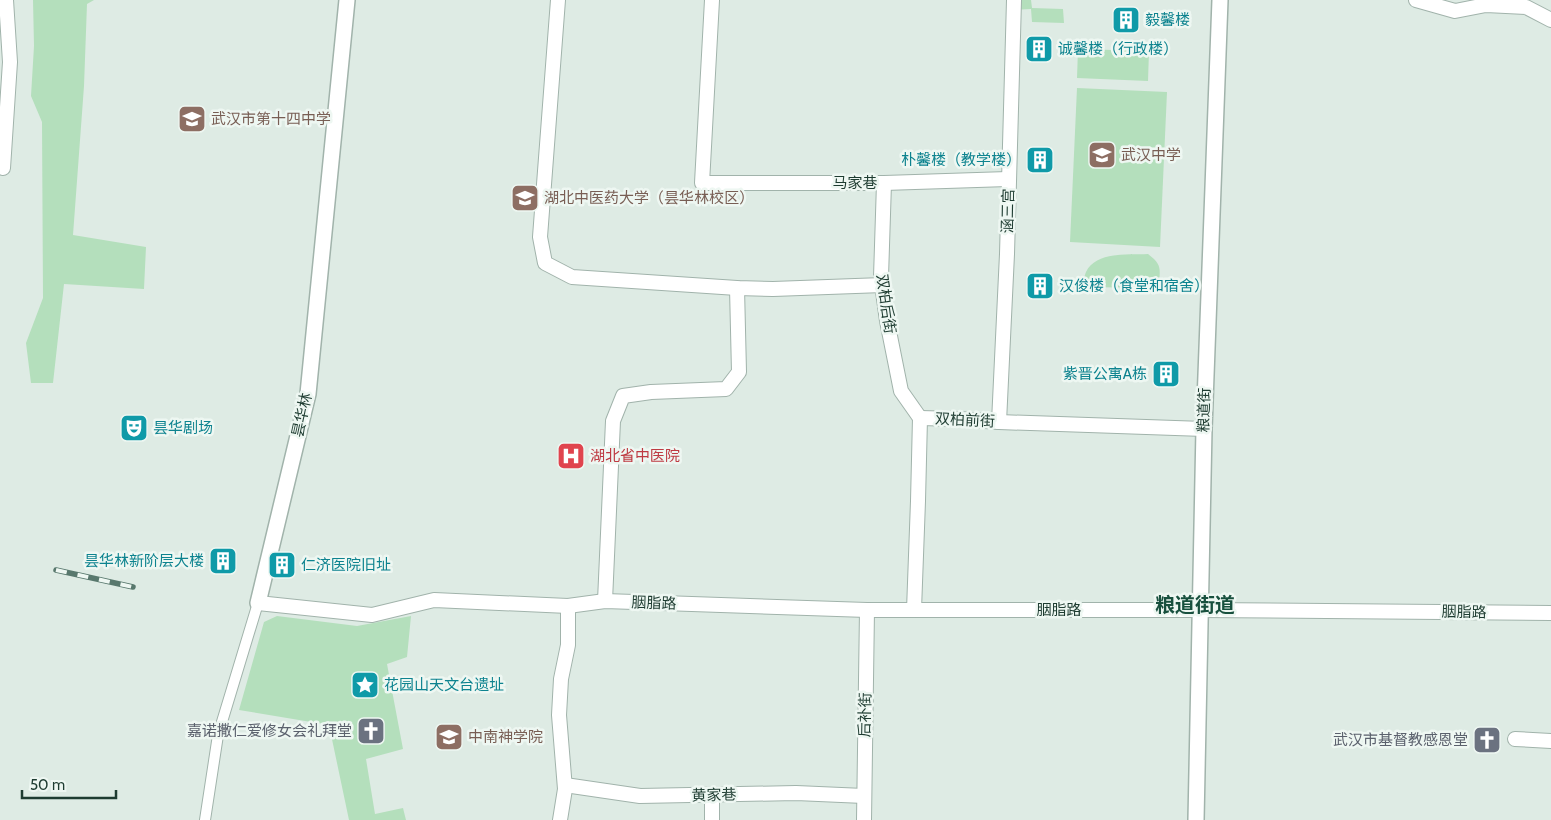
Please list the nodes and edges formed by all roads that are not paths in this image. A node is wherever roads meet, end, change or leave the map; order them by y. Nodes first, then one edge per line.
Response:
1 (6, 0) edge
2 (347, 0) edge
3 (558, 0) edge
4 (712, 0) edge
5 (1014, 0) edge
6 (1220, 0) edge
7 (1416, 0) edge
8 (1551, 20) edge
9 (3, 168) dead end
10 (1008, 179) junction
11 (884, 183) junction
12 (883, 285) junction
13 (737, 288) junction
14 (920, 418) junction
15 (999, 422) junction
16 (1204, 429) junction
17 (604, 601) junction
18 (258, 603) junction
19 (568, 606) junction
20 (867, 610) junction
21 (914, 610) junction
22 (1200, 610) junction
23 (1551, 613) edge
24 (1515, 739) dead end
25 (1551, 741) edge
26 (565, 785) junction
27 (712, 795) junction
28 (864, 796) junction
29 (205, 820) edge
30 (560, 820) edge
31 (712, 820) edge
32 (864, 820) edge
33 (1196, 820) edge

1 - 9 street
2 - 18 street, 昙华林
3 - 13 street
4 - 11 street, 马家巷
5 - 10 street, 涵三宫
6 - 16 street, 粮道街
7 - 8 street
10 - 11 street, 马家巷
10 - 15 street, 涵三宫
11 - 12 street, 双柏后街
12 - 13 street
12 - 14 street, 双柏后街
13 - 17 street
14 - 15 street, 双柏前街
14 - 21 street, 双柏前街
15 - 16 street, 双柏前街
16 - 22 street, 粮道街
17 - 19 street, 胭脂路
17 - 20 street, 胭脂路
18 - 19 street, 胭脂路
18 - 29 street, 昙华林
19 - 26 street
20 - 21 street, 胭脂路
20 - 28 street, 后补街
21 - 22 street, 胭脂路
22 - 23 street, 胭脂路
22 - 33 street, 粮道街
24 - 25 street
26 - 27 street, 黄家巷
26 - 30 street
27 - 28 street, 黄家巷
27 - 31 street
28 - 32 street, 后补街

